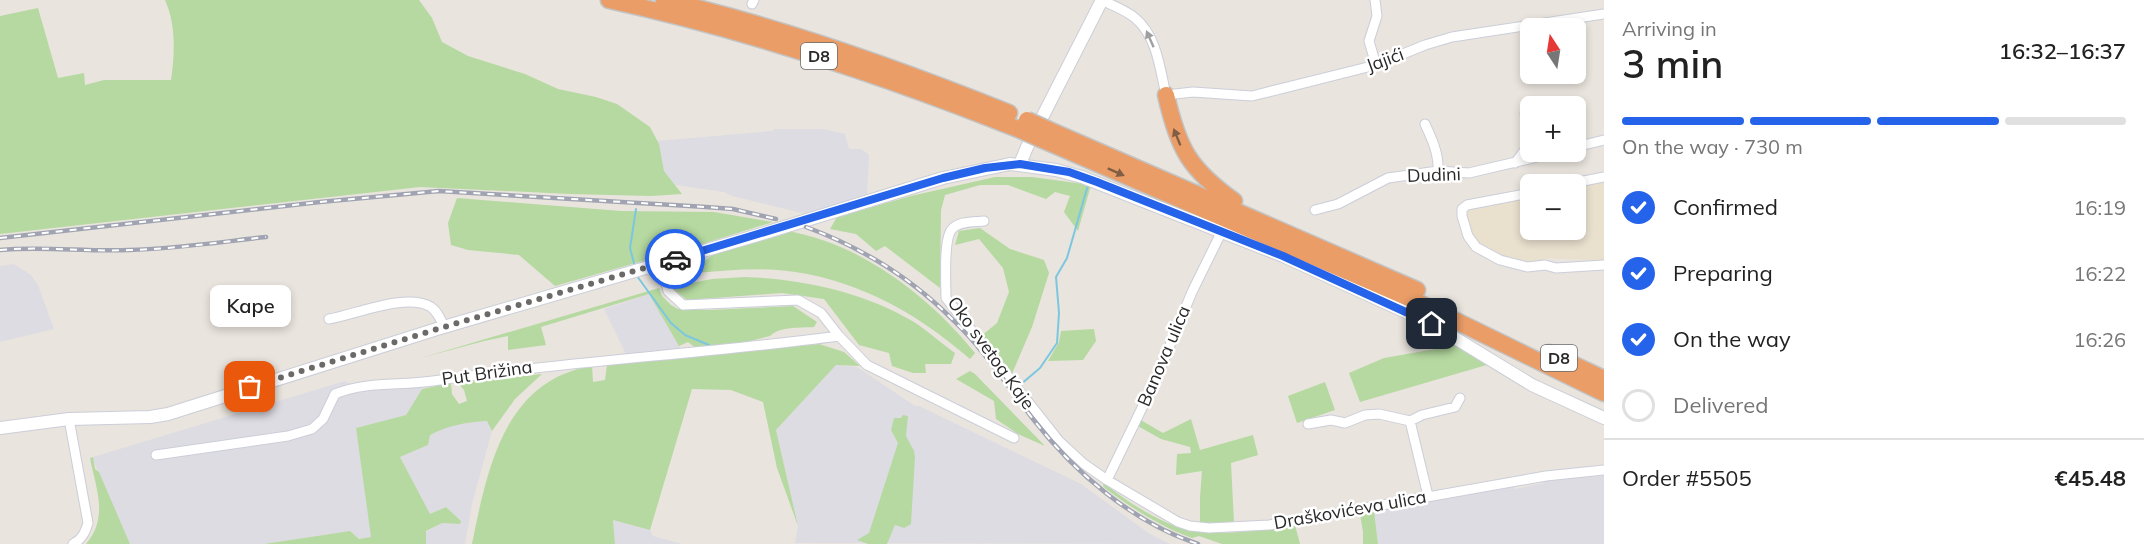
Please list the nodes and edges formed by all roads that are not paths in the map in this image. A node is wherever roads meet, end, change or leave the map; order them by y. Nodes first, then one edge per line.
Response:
1 (609, 0) edge
2 (664, 0) edge
3 (1102, 0) edge
4 (1376, 0) edge
5 (1604, 14) edge
6 (1376, 65) junction
7 (1166, 95) junction
8 (1425, 124) dead end
9 (1025, 126) junction
10 (1046, 135) junction
11 (1604, 140) edge
12 (1586, 144) edge
13 (1520, 157) edge
14 (1520, 162) edge
15 (1515, 163) junction
16 (1020, 164) junction
17 (1438, 171) junction
18 (1604, 177) edge
19 (1586, 181) edge
20 (1520, 195) edge
21 (1315, 210) dead end
22 (984, 221) dead end
23 (1271, 225) junction
24 (1221, 233) junction
25 (661, 263) junction
26 (1604, 265) edge
27 (329, 319) dead end
28 (444, 327) junction
29 (839, 336) junction
30 (1604, 380) edge
31 (1604, 393) edge
32 (1460, 398) dead end
33 (1604, 418) edge
34 (69, 419) junction
35 (1410, 421) junction
36 (1308, 424) dead end
37 (0, 428) edge
38 (1014, 438) dead end
39 (156, 455) dead end
40 (1604, 470) edge
41 (1107, 480) junction
42 (1428, 496) junction
43 (73, 544) edge

1 - 9 highway, D8
2 - 9 highway, D8
7 -> 3 street
3 - 16 main road
4 - 6 street
5 - 6 street, Jajići
6 - 7 street, Jajići
23 -> 7 highway
8 - 17 street
9 - 10 highway, D8, bridge
10 - 23 highway, D8
10 -> 31 highway, D8
11 - 12 street
13 - 15 street
14 - 15 street, Dudini
15 - 17 street, Dudini
16 - 24 main road
16 - 25 main road
17 - 21 street, Dudini
18 - 19 street
20 - 26 street, Dudini
22 - 41 street, Oko svetog Kaje
23 - 30 highway, D8
24 - 33 main road
24 - 41 street, Banova ulica
25 - 28 main road
25 - 29 street
27 - 28 street
28 - 34 main road
29 - 38 street
29 - 39 street, Put Brižina
32 - 35 street
34 - 37 main road
34 - 43 street
35 - 36 street
35 - 42 street
40 - 42 street, Draškovićeva ulica
41 - 42 street, Draškovićeva ulica

